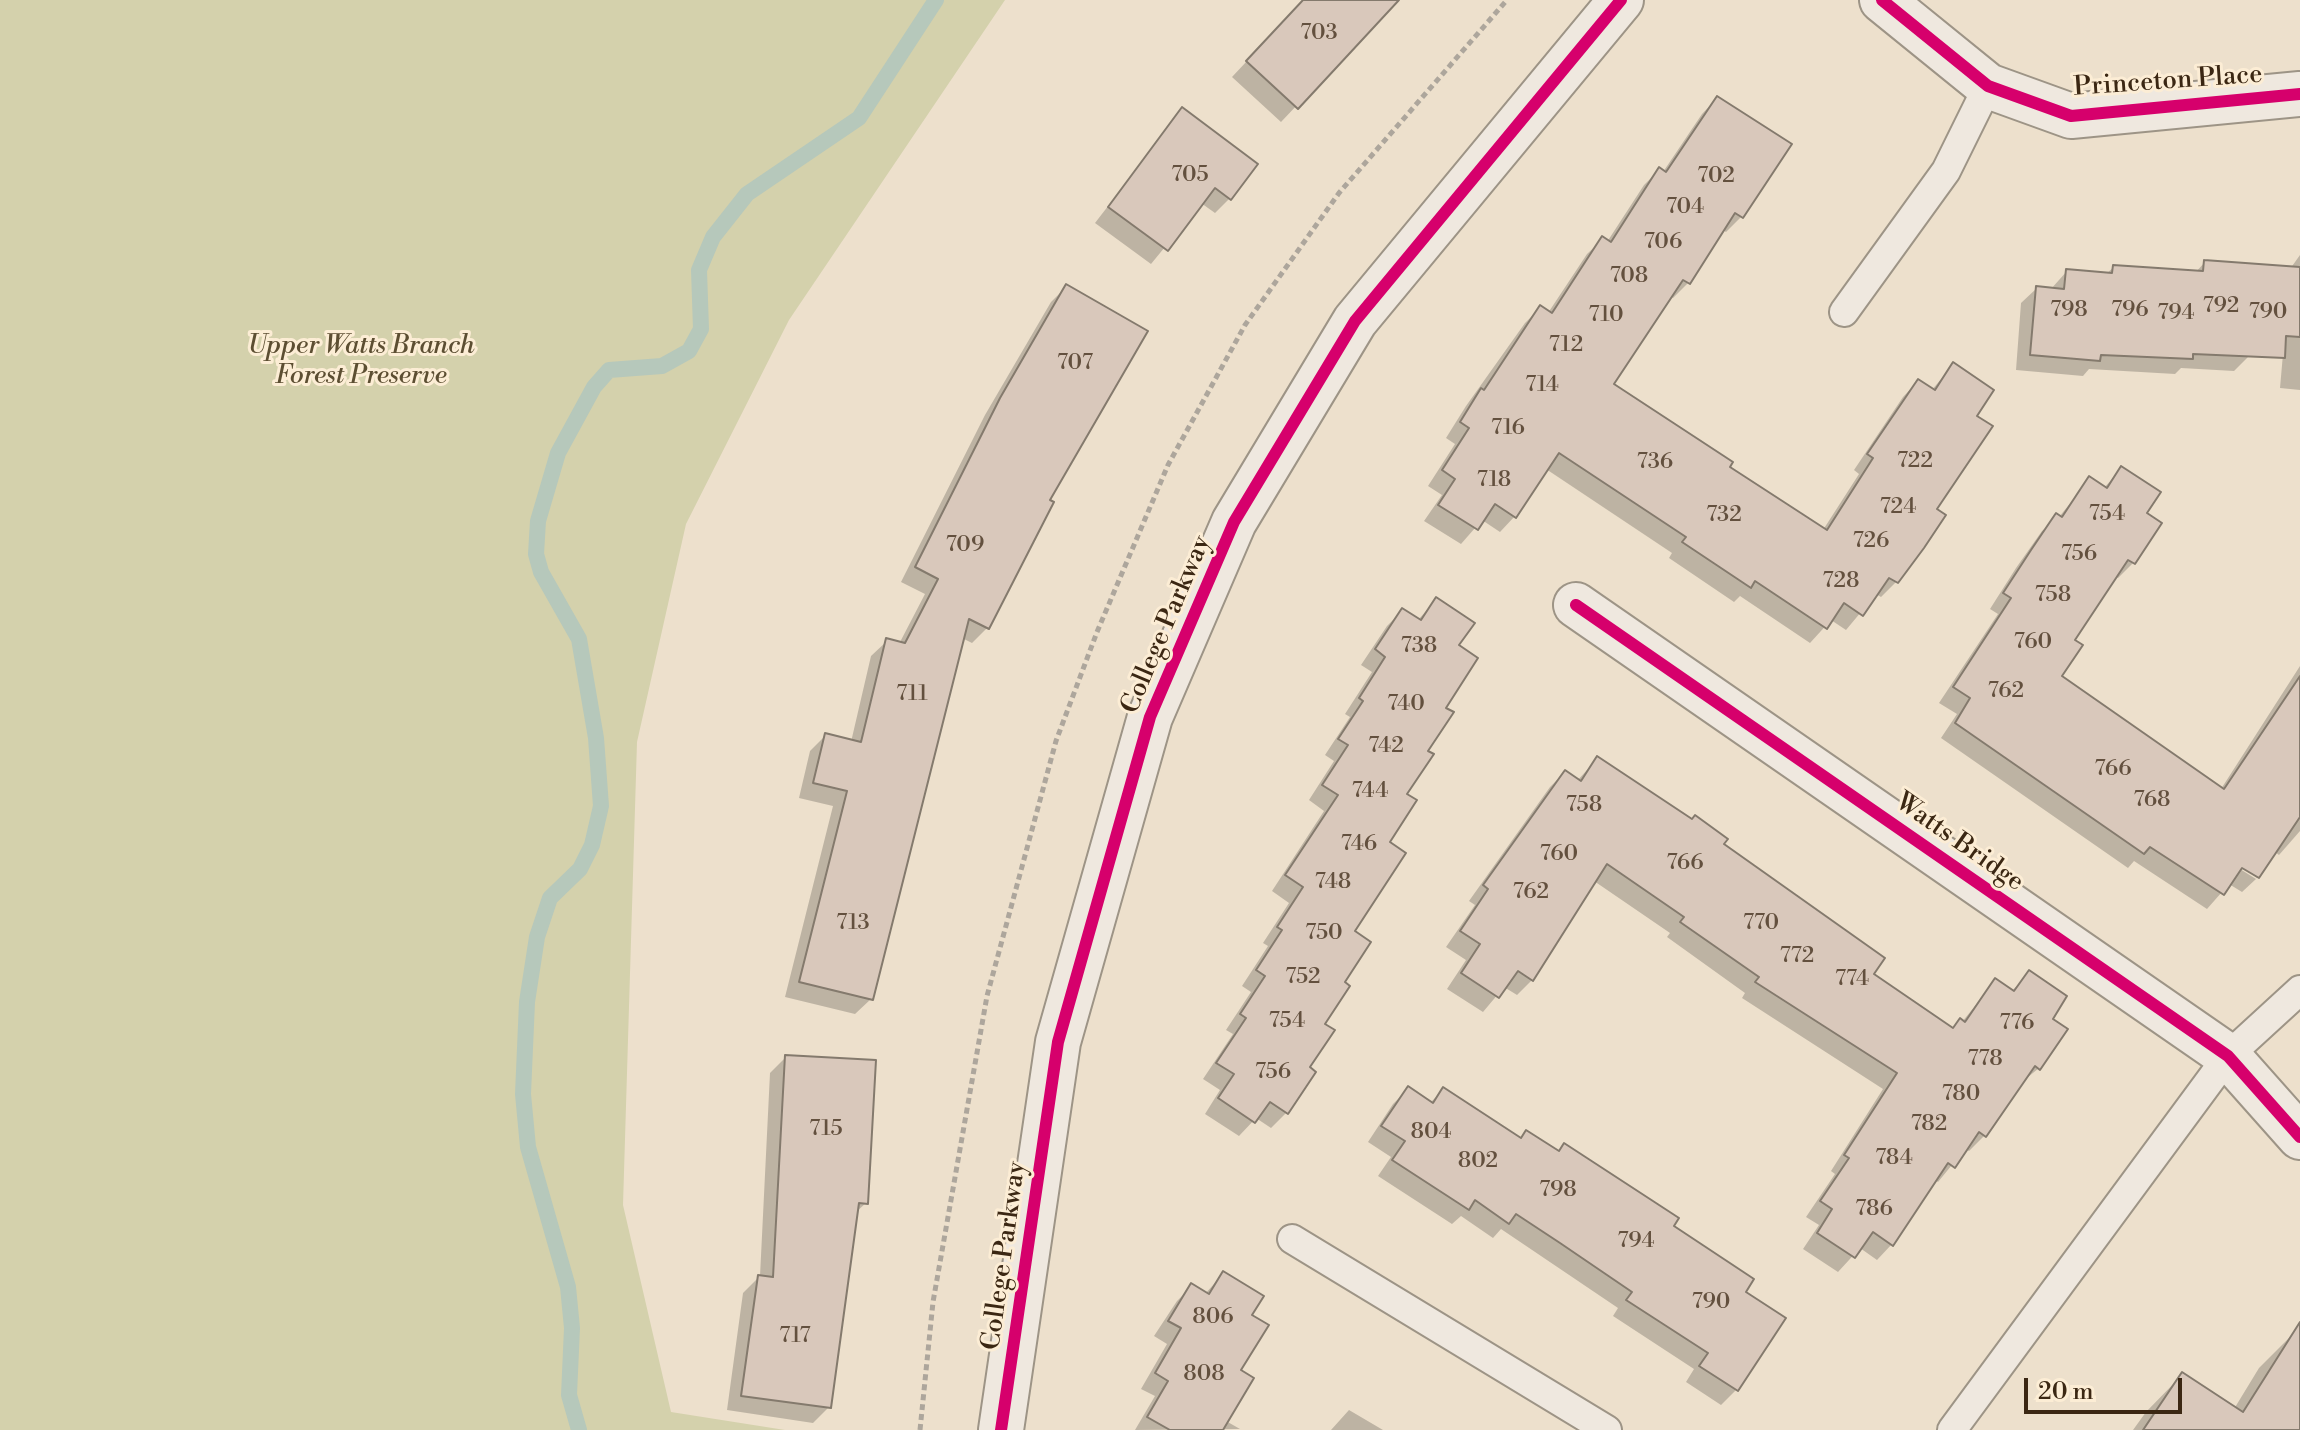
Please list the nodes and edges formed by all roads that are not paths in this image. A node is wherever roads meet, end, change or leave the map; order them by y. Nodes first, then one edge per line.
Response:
1 (1621, 0) edge
2 (1882, 0) edge
3 (1988, 86) junction
4 (2300, 94) edge
5 (1844, 312) dead end
6 (1576, 605) dead end
7 (2300, 990) edge
8 (2228, 1056) junction
9 (2300, 1137) edge
10 (1292, 1239) dead end
11 (1001, 1430) edge
12 (1607, 1430) edge
13 (1952, 1430) edge

1 - 11 street, College Parkway
2 - 3 street, Princeton Place
3 - 4 street, Princeton Place
3 - 5 lane
6 - 8 street, Watts Bridge
7 - 8 lane
8 - 9 street, Watts Bridge
8 - 13 lane
10 - 12 lane

